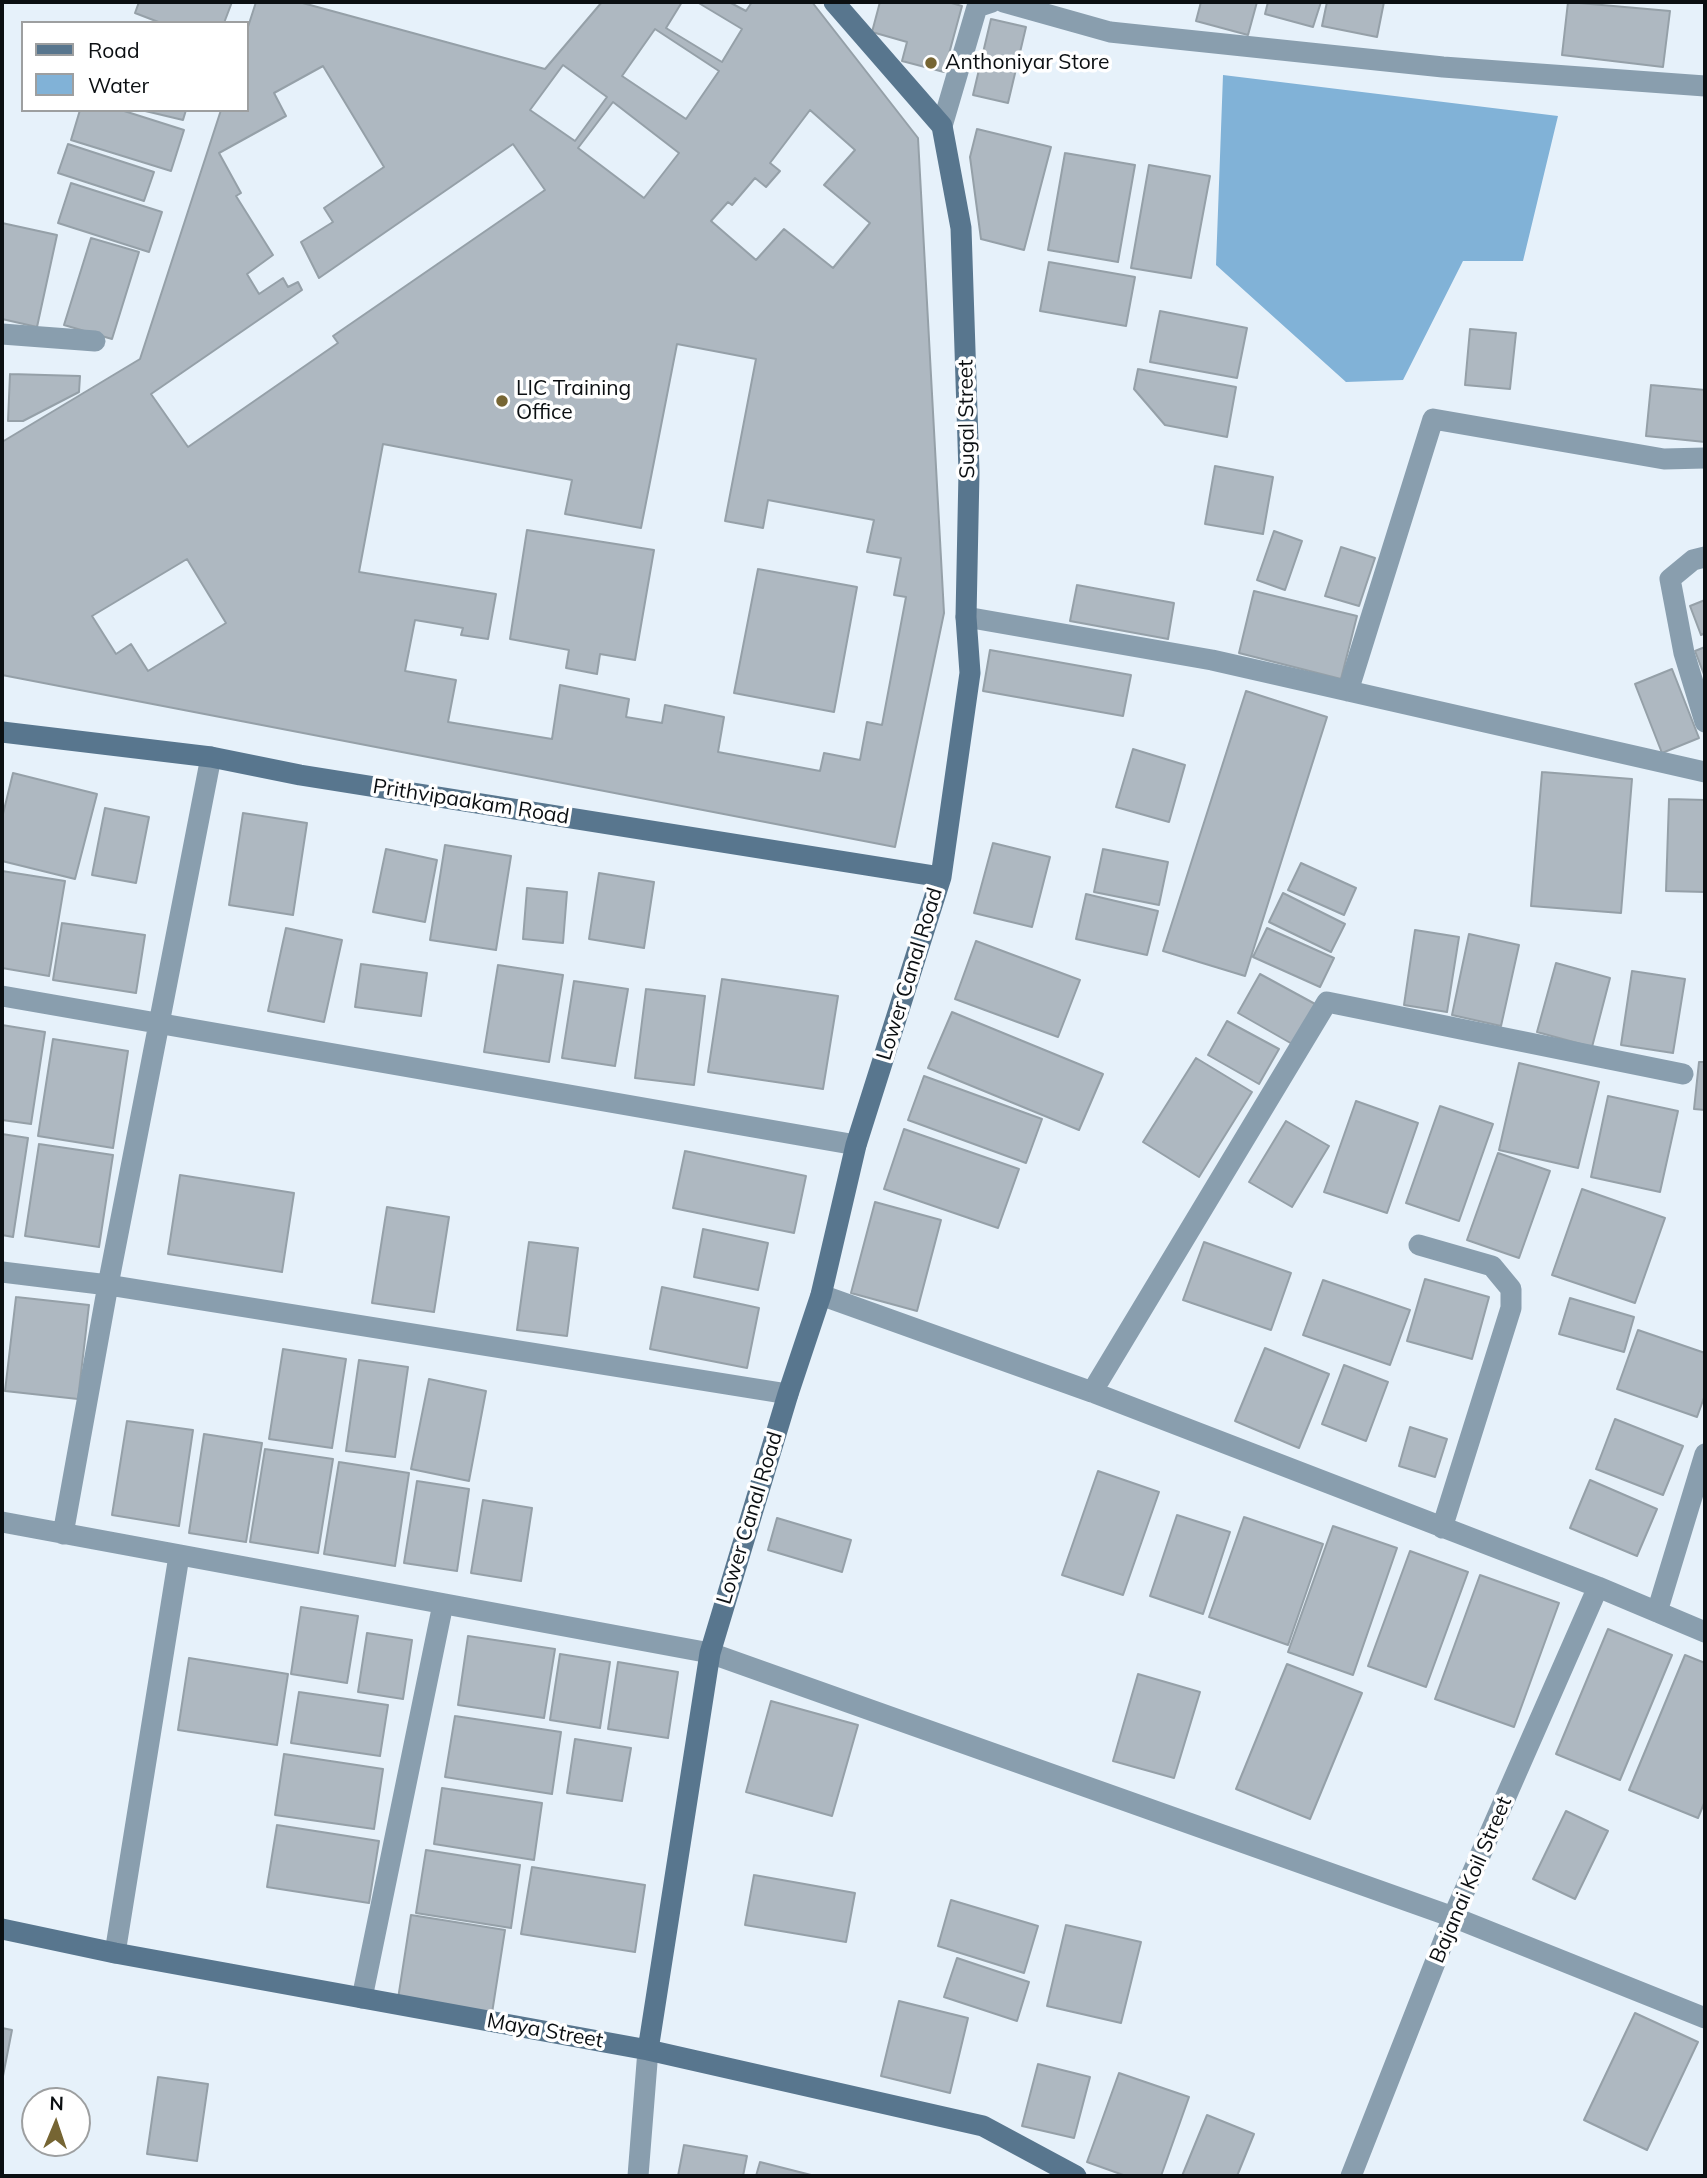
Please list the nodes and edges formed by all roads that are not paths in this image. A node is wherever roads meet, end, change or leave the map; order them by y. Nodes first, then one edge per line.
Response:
1 (992, 2) edge
2 (1003, 2) edge
3 (844, 6) edge
4 (1705, 86) edge
5 (942, 125) junction
6 (2, 334) edge
7 (95, 341) dead end
8 (1705, 458) edge
9 (1705, 557) edge
10 (966, 617) junction
11 (1348, 691) junction
12 (1705, 722) edge
13 (2, 732) edge
14 (211, 757) junction
15 (1705, 772) edge
16 (941, 877) junction
17 (2, 996) edge
18 (158, 1022) junction
19 (1683, 1074) dead end
20 (856, 1145) junction
21 (1419, 1245) dead end
22 (2, 1272) edge
23 (108, 1285) junction
24 (821, 1295) junction
25 (1092, 1392) junction
26 (788, 1394) junction
27 (1705, 1454) edge
28 (2, 1522) edge
29 (1442, 1528) junction
30 (63, 1534) junction
31 (179, 1556) junction
32 (1598, 1587) junction
33 (443, 1604) junction
34 (1657, 1612) junction
35 (1705, 1632) edge
36 (710, 1653) junction
37 (1453, 1917) junction
38 (2, 1929) edge
39 (115, 1953) junction
40 (362, 1998) junction
41 (1705, 2018) edge
42 (648, 2050) junction
43 (638, 2176) edge
44 (1076, 2176) edge
45 (1351, 2176) edge

1 - 5 street
2 - 4 street
3 - 5 street
5 - 10 street, Sugal Street
6 - 7 street
8 - 11 street
9 - 12 street
10 - 11 street
10 - 16 street, Sugal Street
11 - 15 street
13 - 14 street, Prithvipaakam Road
14 - 16 street, Prithvipaakam Road
14 - 18 street
16 - 20 street, Lower Canal Road
17 - 18 street
18 - 20 street
18 - 23 street
19 - 25 street
20 - 24 street, Lower Canal Road
21 - 29 street
22 - 23 street
23 - 26 street
23 - 30 street
24 - 25 street
24 - 26 street, Lower Canal Road
25 - 29 street
26 - 36 street, Lower Canal Road
27 - 34 street
28 - 30 street
29 - 32 street
30 - 31 street
31 - 33 street
31 - 39 street
32 - 34 street
32 - 37 street, Bajanai Koil Street
33 - 36 street
33 - 40 street
34 - 35 street
36 - 37 street
36 - 42 street, Lower Canal Road
37 - 41 street
37 - 45 street, Bajanai Koil Street
38 - 39 street, Maya Street
39 - 40 street, Maya Street
40 - 42 street, Maya Street
42 - 43 street, Lower Canal Road
42 - 44 street, Maya Street

